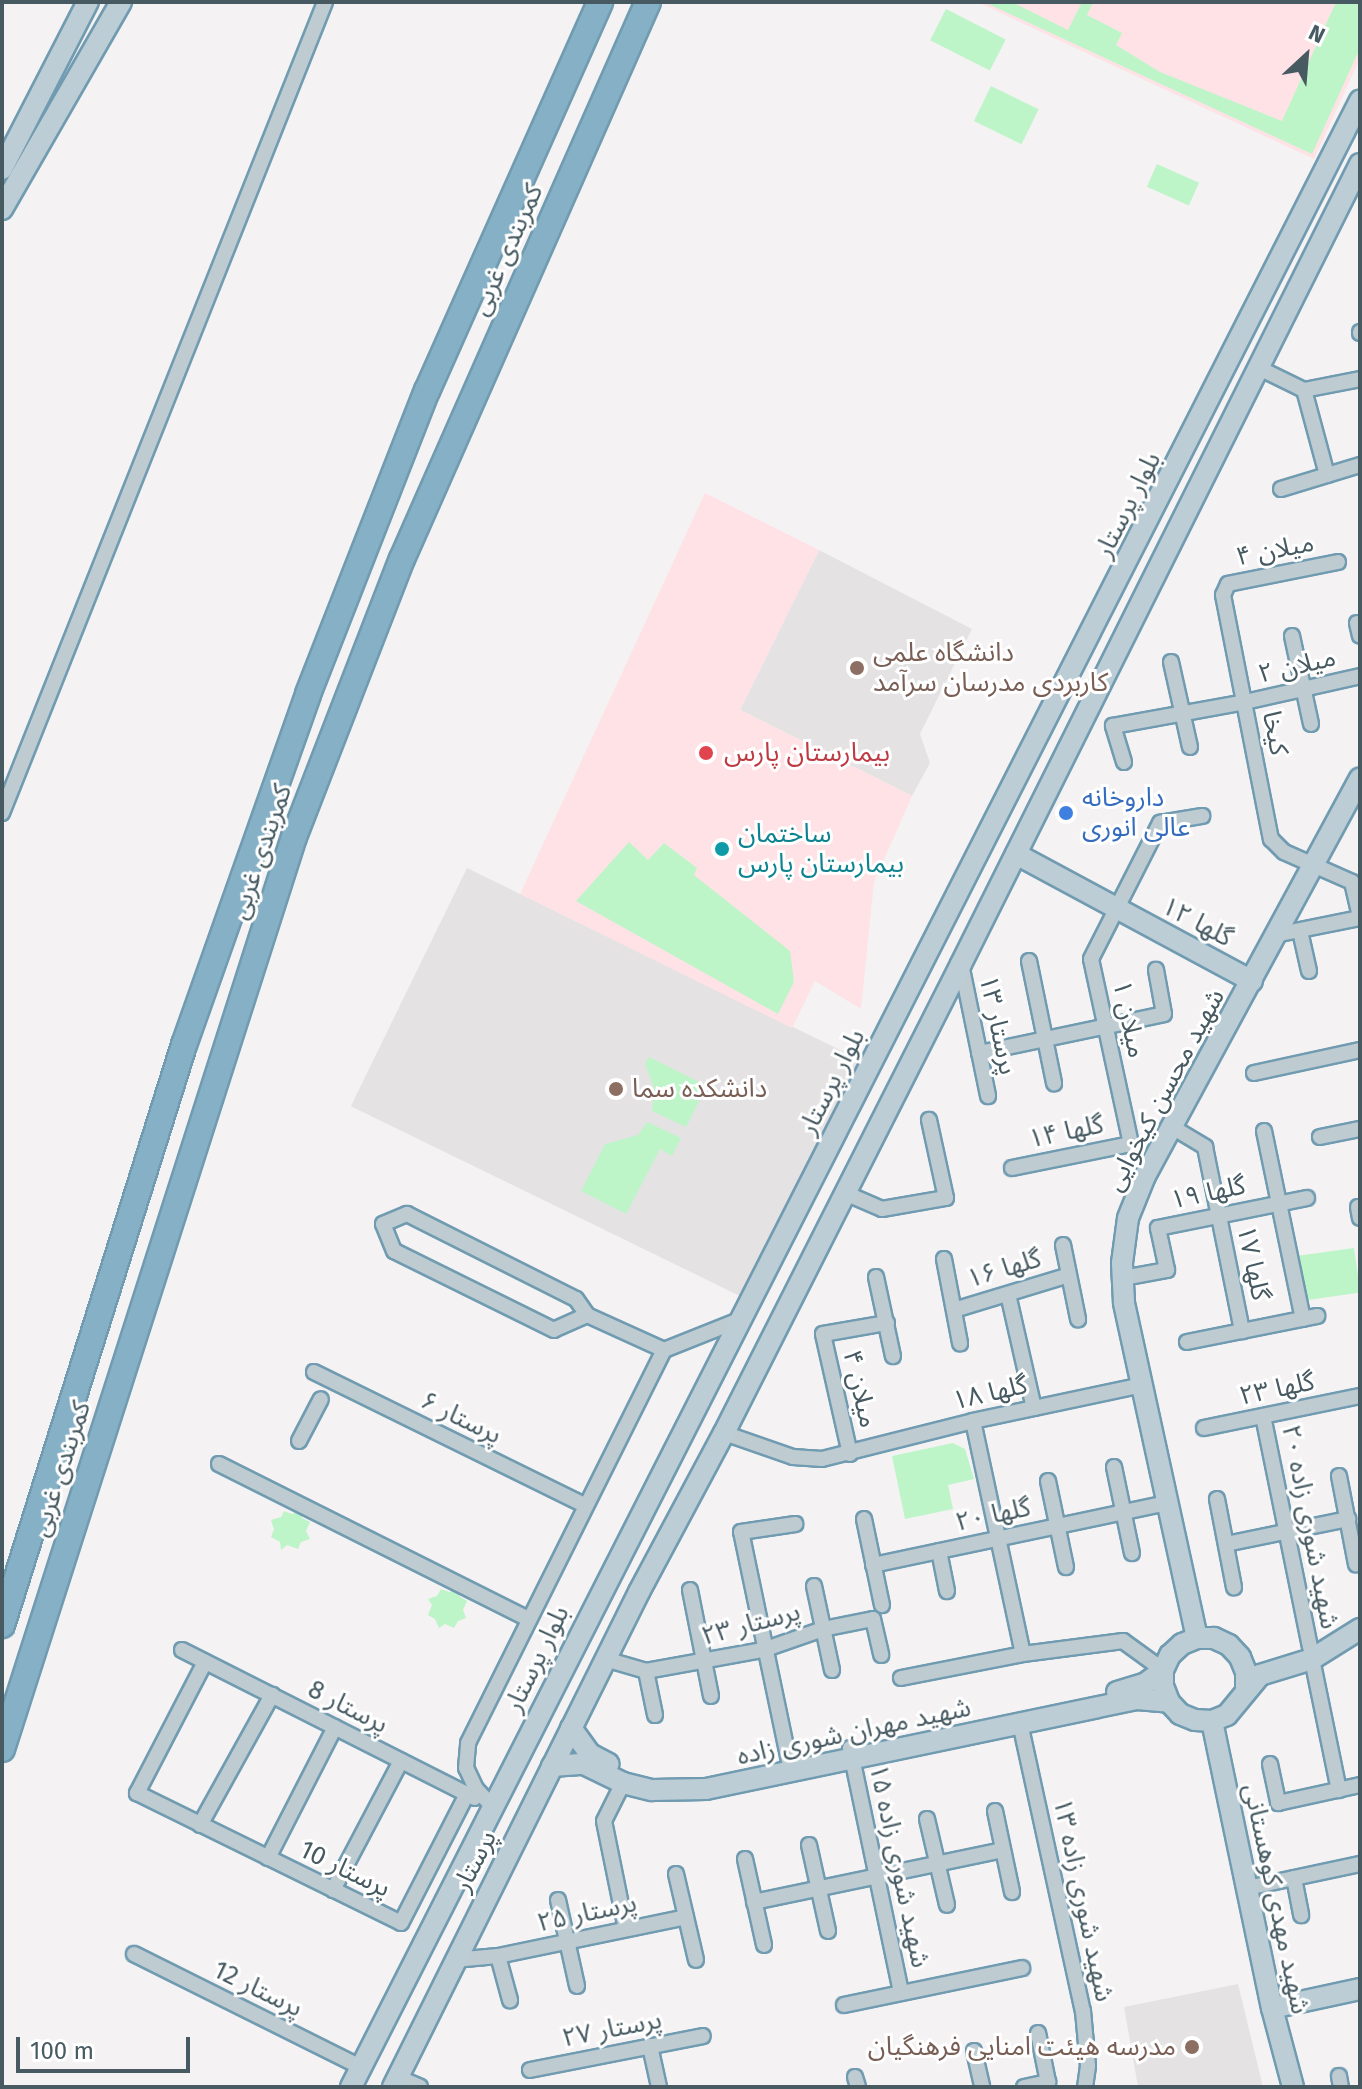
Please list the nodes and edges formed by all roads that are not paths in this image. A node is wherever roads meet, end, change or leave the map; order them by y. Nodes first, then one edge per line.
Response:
1 (88, 2) edge
2 (121, 2) edge
3 (325, 2) edge
4 (600, 2) edge
5 (648, 2) edge
6 (1360, 101) edge
7 (1360, 164) edge
8 (2, 169) edge
9 (2, 209) edge
10 (1259, 368) junction
11 (1360, 379) edge
12 (1304, 390) junction
13 (1360, 465) edge
14 (1327, 475) junction
15 (1281, 489) dead end
16 (1338, 562) dead end
17 (1224, 589) joint
18 (1292, 636) dead end
19 (1171, 662) dead end
20 (1360, 676) edge
21 (1304, 689) junction
22 (1245, 702) junction
23 (1183, 713) junction
24 (1311, 724) dead end
25 (1190, 747) dead end
26 (1124, 762) dead end
27 (1360, 778) edge
28 (1014, 785) junction
29 (1043, 799) junction
30 (2, 813) edge
31 (1202, 816) dead end
32 (1016, 854) junction
33 (1312, 865) junction
34 (1117, 909) junction
35 (1360, 918) edge
36 (1300, 931) junction
37 (1275, 935) junction
38 (1029, 961) dead end
39 (961, 964) junction
40 (1156, 970) dead end
41 (1309, 971) dead end
42 (1252, 981) junction
43 (1106, 1026) junction
44 (1045, 1039) junction
45 (1360, 1050) edge
46 (979, 1053) junction
47 (1254, 1073) dead end
48 (1054, 1083) dead end
49 (988, 1096) dead end
50 (929, 1120) dead end
51 (1172, 1127) junction
52 (1360, 1129) edge
53 (1264, 1131) dead end
54 (1320, 1137) dead end
55 (1131, 1144) joint
56 (1012, 1168) dead end
57 (845, 1193) junction
58 (1307, 1198) dead end
59 (1279, 1203) junction
60 (1219, 1215) junction
61 (1063, 1245) dead end
62 (944, 1259) dead end
63 (1069, 1275) junction
64 (876, 1277) dead end
65 (1123, 1278) junction
66 (1008, 1294) junction
67 (954, 1310) junction
68 (587, 1315) junction
69 (1078, 1319) dead end
70 (739, 1320) junction
71 (887, 1323) junction
72 (1242, 1331) junction
73 (1187, 1342) dead end
74 (960, 1343) dead end
75 (664, 1350) junction
76 (893, 1356) dead end
77 (314, 1372) dead end
78 (1142, 1385) junction
79 (1360, 1396) edge
80 (321, 1399) dead end
81 (1034, 1408) junction
82 (1263, 1416) junction
83 (973, 1421) junction
84 (1204, 1428) dead end
85 (724, 1433) junction
86 (299, 1441) dead end
87 (850, 1454) junction
88 (219, 1464) dead end
89 (1114, 1467) dead end
90 (1339, 1476) dead end
91 (1048, 1481) dead end
92 (1217, 1499) dead end
93 (1168, 1503) junction
94 (586, 1506) junction
95 (1123, 1512) junction
96 (864, 1519) dead end
97 (1348, 1519) junction
98 (795, 1524) dead end
99 (1058, 1526) junction
100 (1287, 1532) junction
101 (998, 1539) junction
102 (1226, 1544) junction
103 (939, 1551) junction
104 (1132, 1553) dead end
105 (1356, 1564) dead end
106 (873, 1565) junction
107 (1066, 1567) dead end
108 (814, 1586) dead end
109 (1234, 1587) dead end
110 (690, 1590) dead end
111 (947, 1591) dead end
112 (882, 1605) dead end
113 (1360, 1614) edge
114 (528, 1619) junction
115 (2, 1625) edge
116 (823, 1629) junction
117 (1360, 1629) edge
118 (1197, 1638) junction
119 (182, 1650) dead end
120 (763, 1650) junction
121 (1311, 1653) junction
122 (1023, 1654) junction
123 (881, 1655) dead end
124 (1240, 1657) junction
125 (605, 1659) junction
126 (205, 1662) junction
127 (705, 1662) junction
128 (832, 1670) dead end
129 (1163, 1670) junction
130 (646, 1671) junction
131 (901, 1678) dead end
132 (1246, 1688) junction
133 (272, 1695) junction
134 (711, 1696) dead end
135 (1169, 1702) junction
136 (655, 1715) dead end
137 (1019, 1718) junction
138 (1212, 1721) junction
139 (335, 1727) junction
140 (571, 1728) junction
141 (2, 1749) edge
142 (851, 1754) junction
143 (401, 1761) junction
144 (789, 1761) junction
145 (1270, 1764) dead end
146 (552, 1766) junction
147 (623, 1783) junction
148 (1360, 1785) edge
149 (1339, 1790) junction
150 (467, 1794) junction
151 (493, 1807) junction
152 (995, 1811) dead end
153 (927, 1819) dead end
154 (200, 1825) junction
155 (809, 1845) dead end
156 (1003, 1850) junction
157 (268, 1858) junction
158 (745, 1859) dead end
159 (937, 1864) junction
160 (1360, 1864) edge
161 (676, 1874) dead end
162 (876, 1877) junction
163 (1294, 1878) junction
164 (1247, 1888) junction
165 (818, 1889) junction
166 (333, 1890) junction
167 (1012, 1892) dead end
168 (558, 1900) dead end
169 (754, 1902) junction
170 (947, 1905) dead end
171 (1301, 1915) dead end
172 (686, 1917) junction
173 (626, 1929) junction
174 (828, 1931) dead end
175 (567, 1941) junction
176 (764, 1945) dead end
177 (134, 1954) dead end
178 (498, 1956) junction
179 (454, 1960) junction
180 (696, 1960) dead end
181 (1022, 1968) dead end
182 (577, 1986) dead end
183 (1360, 1989) edge
184 (901, 1993) junction
185 (510, 2000) dead end
186 (844, 2005) dead end
187 (1272, 2008) junction
188 (1038, 2033) dead end
189 (703, 2036) dead end
190 (650, 2046) junction
191 (974, 2051) dead end
192 (361, 2067) junction
193 (530, 2070) dead end
194 (395, 2082) edge
195 (351, 2087) edge
196 (420, 2087) edge
197 (659, 2087) edge
198 (982, 2087) edge
199 (1024, 2087) edge
200 (1085, 2087) edge
201 (1293, 2087) edge

1 - 8 main road
2 - 9 main road
3 - 30 street
4 - 115 highway, کمربندی غربی
5 - 141 highway, کمربندی غربی
6 - 28 main road, بلوار پرستار
7 - 10 main road
10 - 12 street
10 - 29 main road
11 - 12 street
12 - 14 street
13 - 14 street
14 - 15 street
16 - 17 street, میلان ۴
17 - 22 street, کیخا
18 - 21 street
19 - 23 street
20 - 21 street, میلان ۲
21 - 22 street, میلان ۲
21 - 24 street
22 - 23 street
22 - 33 street, کیخا
23 - 25 street
23 - 26 street
27 - 33 main road, شهید محسن کیخوایی
28 - 29 main road
28 - 70 main road, بلوار پرستار
29 - 32 main road
31 - 34 street
32 - 34 main road, گلها ۱۲
32 - 39 main road
33 - 35 street, کیخا
33 - 37 main road, شهید محسن کیخوایی
34 - 42 main road, گلها ۱۲
34 - 43 street, میلان ۱
35 - 36 street
36 - 37 street
36 - 41 street
37 - 42 main road, شهید محسن کیخوایی
38 - 44 street
39 - 46 street, پرستار ۱۳
39 - 57 main road
40 - 43 street
42 - 51 main road, شهید محسن کیخوایی
43 - 44 street
43 - 55 street, میلان ۱
44 - 46 street
44 - 48 street
45 - 47 street
46 - 49 street, پرستار ۱۳
50 - 57 street
51 - 60 street, گلها ۱۷
51 - 65 main road, شهید محسن کیخوایی
52 - 54 street
53 - 59 street
55 - 56 street, گلها ۱۴
57 - 85 main road
58 - 59 street, گلها ۱۹
59 - 60 street, گلها ۱۹
59 - 72 street
60 - 65 street, گلها ۱۹
60 - 72 street, گلها ۱۷
61 - 63 street
62 - 67 street
63 - 66 street, گلها ۱۶
63 - 69 street
64 - 71 street
65 - 78 main road, شهید محسن کیخوایی
66 - 67 street, گلها ۱۶
66 - 81 street
67 - 74 street
68 - 68 street
68 - 75 street
70 - 75 street
70 - 151 main road, بلوار پرستار
71 - 76 street
71 - 87 street, میلان ۴
72 - 73 street
75 - 94 street
77 - 94 street, پرستار ۶
78 - 81 street, گلها ۱۸
78 - 93 main road, شهید محسن کیخوایی
79 - 82 street, گلها ۲۳
80 - 86 street
81 - 83 street, گلها ۱۸
82 - 84 street, گلها ۲۳
82 - 100 street, شهید شوری زاده ۲۰
83 - 87 street, گلها ۱۸
83 - 101 street
85 - 87 street, گلها ۱۸
85 - 125 main road
88 - 114 street
89 - 95 street
90 - 97 street
91 - 99 street
92 - 102 street
93 - 95 street, گلها ۲۰
93 - 118 main road, شهید محسن کیخوایی
94 - 114 street
95 - 99 street, گلها ۲۰
95 - 104 street
96 - 106 street
97 - 100 street
97 - 105 street
98 - 120 street
99 - 101 street, گلها ۲۰
99 - 107 street
100 - 102 street
100 - 121 street, شهید شوری زاده ۲۰
101 - 103 street, گلها ۲۰
101 - 122 street
102 - 109 street
103 - 106 street, گلها ۲۰
103 - 111 street
106 - 112 street
108 - 116 street
110 - 127 street
113 - 121 main road
114 - 151 street
116 - 120 street, پرستار ۲۳
116 - 123 street, پرستار ۲۳
116 - 128 street
117 - 121 main road
118 - 124 main road
118 - 129 main road
119 - 126 street, پرستار 8
120 - 127 street, پرستار ۲۳
120 - 144 street
121 - 124 main road
121 - 132 main road
121 - 149 street, شهید شوری زاده ۲۰
122 - 129 street
122 - 131 street
124 - 132 main road
125 - 130 street, پرستار ۲۳
125 - 140 main road, پرستار
126 - 133 street, پرستار 8
126 - 154 street, پرستار 10
127 - 130 street, پرستار ۲۳
127 - 134 street
129 - 135 main road
129 - 137 main road, شهید مهران شوری زاده
130 - 136 street
132 - 138 main road
133 - 139 street, پرستار 8
133 - 154 street
135 - 137 main road, شهید مهران شوری زاده
135 - 138 main road
137 - 142 main road, شهید مهران شوری زاده
137 - 200 street, شهید شوری زاده ۱۳
138 - 164 main road, شهید مهدی کوهستانی
139 - 143 street, پرستار 8
139 - 157 street
140 - 144 main road, شهید مهران شوری زاده
140 - 146 main road, پرستار
142 - 144 main road, شهید مهران شوری زاده
142 - 147 main road, شهید مهران شوری زاده
142 - 162 street, شهید شوری زاده ۱۵
143 - 150 street, پرستار 8
143 - 166 street
145 - 149 street
146 - 147 main road, شهید مهران شوری زاده
146 - 179 main road, پرستار
147 - 173 street
148 - 149 street
150 - 151 street, پرستار 8
150 - 166 street, پرستار 10
151 - 192 main road, بلوار پرستار
152 - 156 street
153 - 159 street
154 - 157 street, پرستار 10
155 - 165 street
156 - 159 street
156 - 167 street
157 - 166 street, پرستار 10
158 - 169 street
159 - 162 street
159 - 170 street
160 - 163 street
161 - 172 street
162 - 165 street
162 - 184 street, شهید شوری زاده ۱۵
163 - 164 street
163 - 171 street
164 - 187 main road, شهید مهدی کوهستانی
165 - 169 street
165 - 174 street
168 - 175 street
169 - 176 street
172 - 173 street, پرستار ۲۵
172 - 180 street
173 - 175 street, پرستار ۲۵
175 - 178 street, پرستار ۲۵
175 - 182 street
177 - 192 street, پرستار 12
178 - 179 street, پرستار ۲۵
178 - 185 street
179 - 194 main road, پرستار
181 - 184 street
183 - 187 main road
184 - 186 street
187 - 201 main road, شهید مهدی کوهستانی
188 - 199 street
189 - 190 street, پرستار ۲۷
190 - 193 street, پرستار ۲۷
190 - 197 street
191 - 198 street
192 - 195 main road, بلوار پرستار
194 - 196 street

